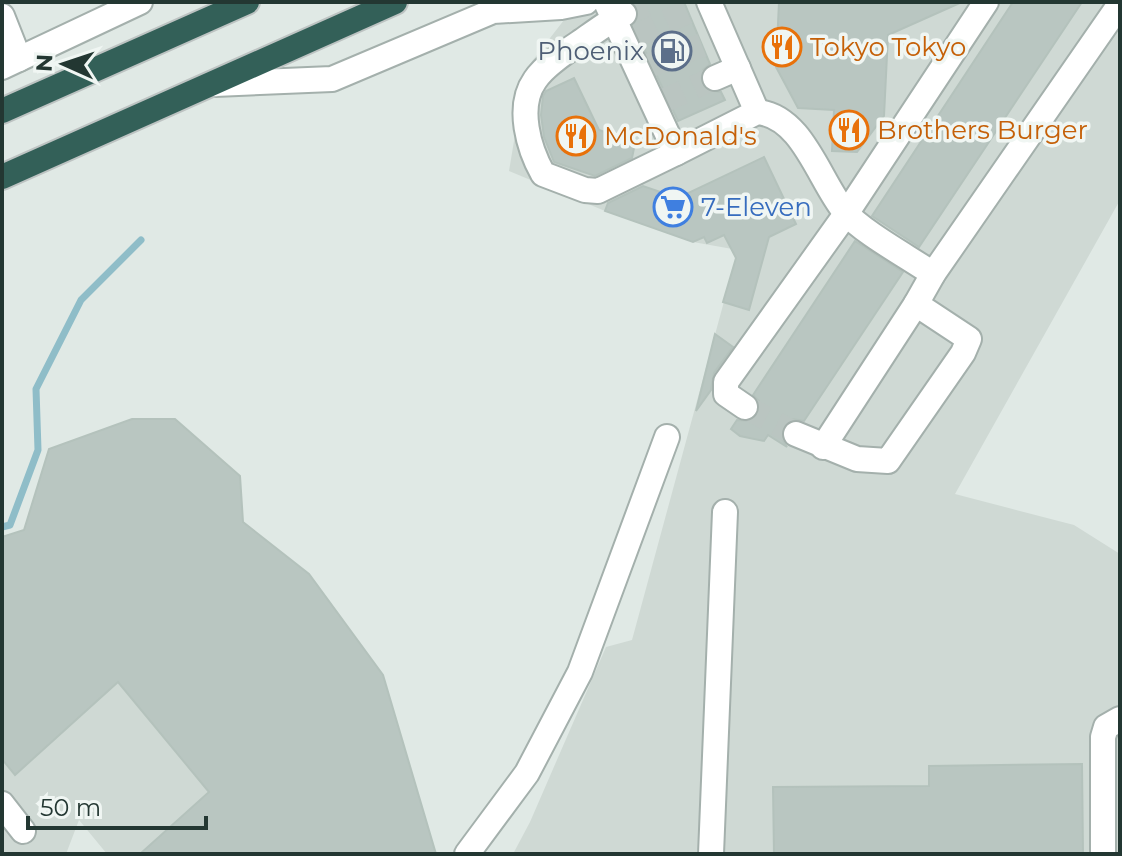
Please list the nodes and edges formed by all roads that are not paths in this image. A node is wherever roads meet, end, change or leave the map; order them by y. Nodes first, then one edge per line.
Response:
1 (140, 2) edge
2 (247, 2) edge
3 (395, 2) edge
4 (586, 2) edge
5 (986, 2) edge
6 (1120, 4) edge
7 (701, 5) edge
8 (615, 12) edge
9 (2, 16) edge
10 (10, 63) edge
11 (738, 68) junction
12 (715, 78) tunnel mouth
13 (215, 84) junction
14 (2, 111) edge
15 (757, 112) junction
16 (676, 153) junction
17 (2, 177) edge
18 (846, 214) junction
19 (933, 274) junction
20 (916, 304) junction
21 (745, 407) tunnel mouth
22 (796, 434) tunnel mouth
23 (667, 437) dead end
24 (823, 447) junction
25 (725, 512) dead end
26 (1120, 719) edge
27 (2, 804) edge
28 (23, 831) dead end
29 (467, 854) edge
30 (711, 854) edge
31 (1103, 854) edge

1 - 10 street
2 - 14 highway
3 - 13 highway
4 - 13 street
5 - 18 street
6 - 19 street
7 - 11 street
8 - 16 street
8 - 16 street
9 - 10 street
11 - 12 street
11 - 15 street
13 - 17 highway
15 - 16 street
15 - 18 street
18 - 19 street
18 - 21 street
19 - 20 street
20 - 24 street
20 - 24 street
22 - 24 street
23 - 29 street
25 - 30 street
26 - 31 street
27 - 28 street

